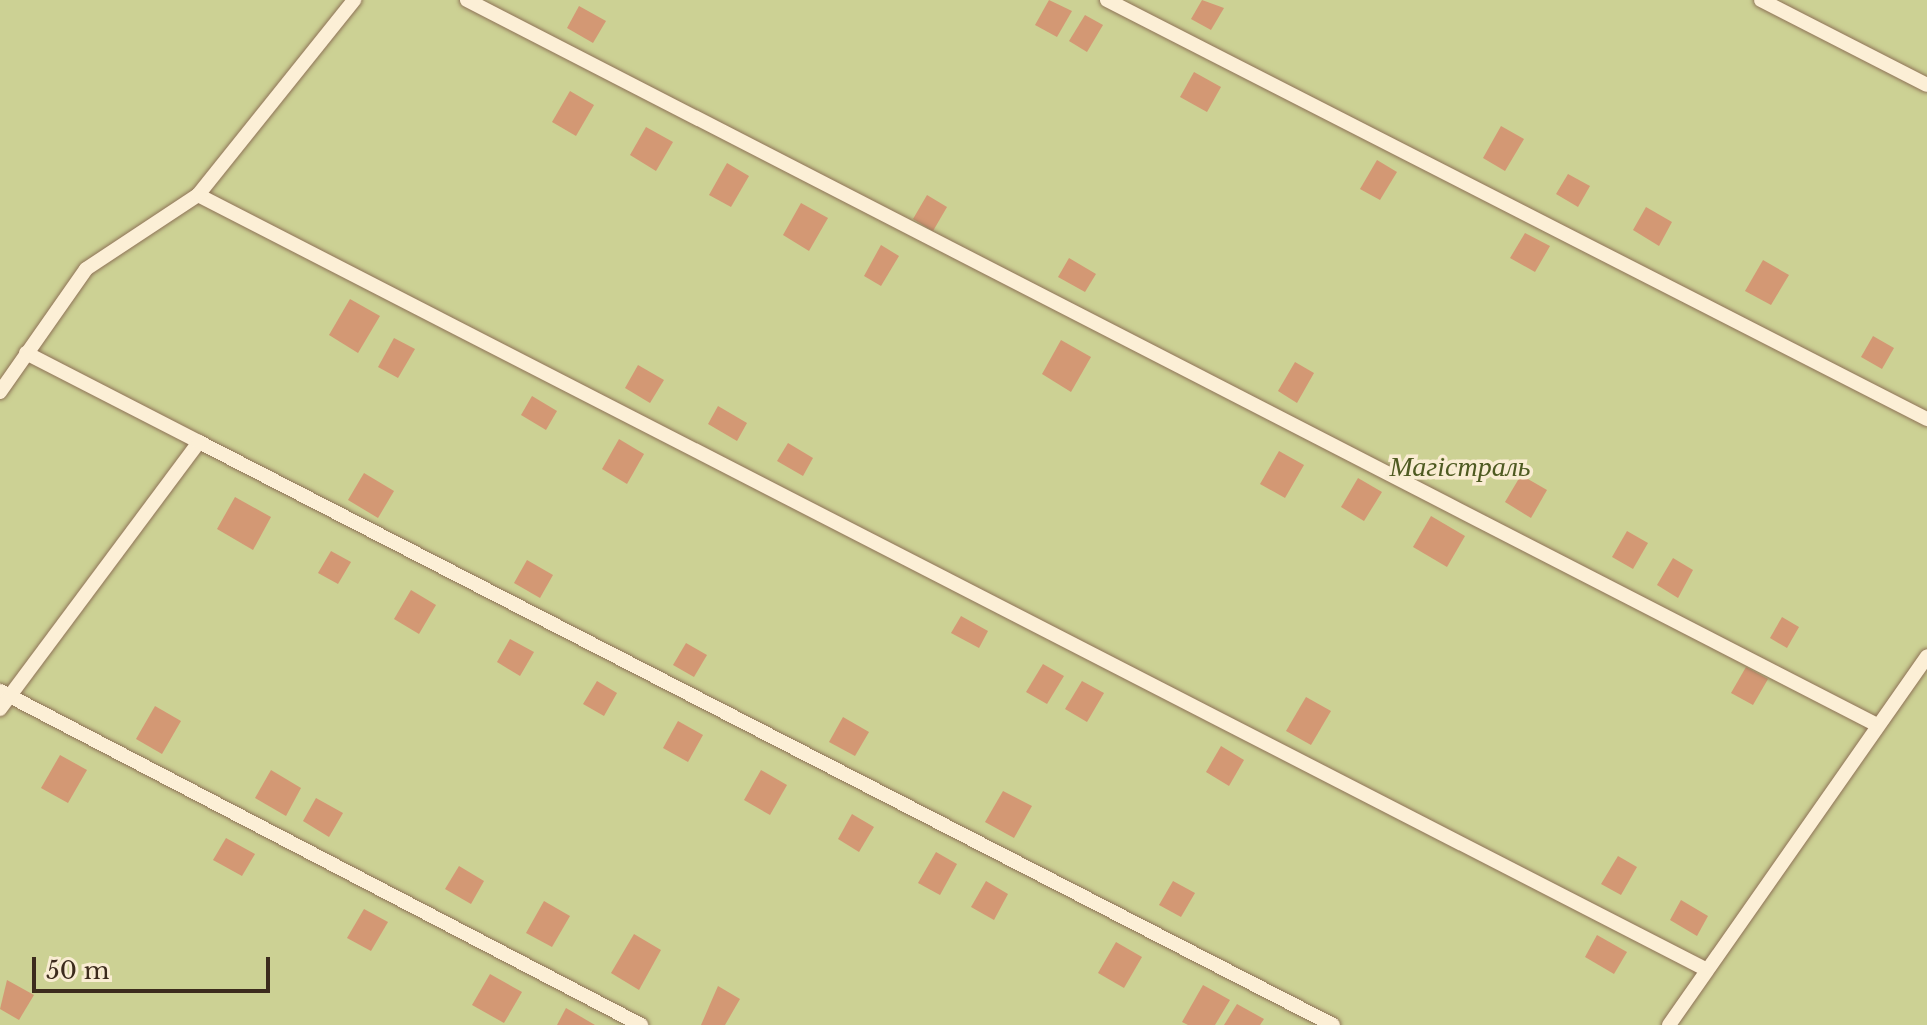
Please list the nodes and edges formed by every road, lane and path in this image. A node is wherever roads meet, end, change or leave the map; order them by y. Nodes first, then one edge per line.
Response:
1 (354, 0) edge
2 (467, 0) edge
3 (1107, 0) edge
4 (1761, 0) edge
5 (1927, 85) edge
6 (198, 195) junction
7 (26, 353) junction
8 (0, 392) edge
9 (1927, 419) edge
10 (199, 442) junction
11 (1927, 656) edge
12 (5, 693) edge
13 (0, 709) edge
14 (1877, 725) junction
15 (1707, 970) junction
16 (641, 1025) edge
17 (1333, 1025) edge
18 (1669, 1025) edge

1 - 6 lane
2 - 14 lane
3 - 9 lane
4 - 5 lane
6 - 7 lane
6 - 15 lane
7 - 8 lane
7 - 10 lane
10 - 12 lane
10 - 17 lane
11 - 14 lane
12 - 13 lane
12 - 16 lane
14 - 15 lane
15 - 18 lane

